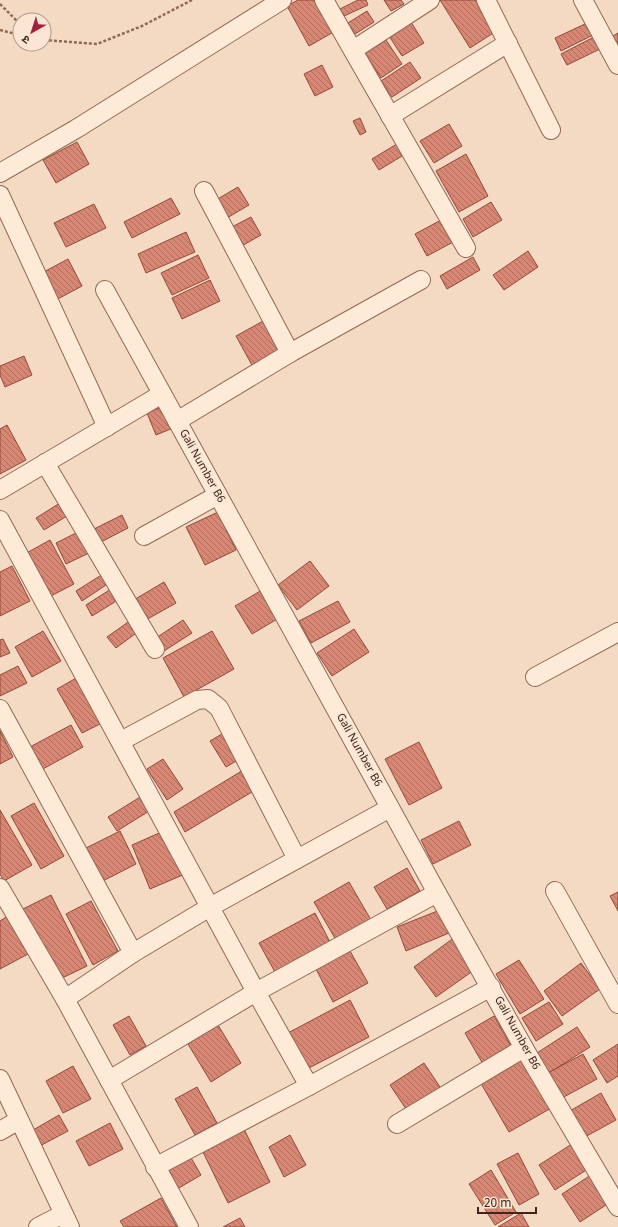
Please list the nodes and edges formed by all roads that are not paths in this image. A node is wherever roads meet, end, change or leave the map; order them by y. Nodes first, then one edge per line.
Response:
1 (282, 0) edge
2 (324, 0) edge
3 (430, 0) edge
4 (486, 0) edge
5 (583, 0) edge
6 (508, 43) junction
7 (353, 50) junction
8 (618, 65) edge
9 (390, 116) junction
10 (551, 130) dead end
11 (0, 173) edge
12 (204, 191) dead end
13 (0, 195) edge
14 (466, 248) dead end
15 (421, 280) dead end
16 (105, 290) dead end
17 (290, 353) junction
18 (162, 394) junction
19 (178, 422) junction
20 (107, 427) junction
21 (45, 463) junction
22 (0, 490) edge
23 (218, 495) junction
24 (0, 520) edge
25 (144, 536) dead end
26 (618, 632) edge
27 (155, 649) dead end
28 (535, 677) dead end
29 (0, 709) edge
30 (121, 741) junction
31 (390, 808) junction
32 (297, 859) junction
33 (1, 890) edge
34 (555, 891) dead end
35 (437, 893) junction
36 (210, 907) junction
37 (133, 954) junction
38 (491, 987) junction
39 (256, 992) junction
40 (65, 999) junction
41 (618, 1004) edge
42 (524, 1048) junction
43 (0, 1079) edge
44 (109, 1080) junction
45 (309, 1086) junction
46 (19, 1120) junction
47 (397, 1124) dead end
48 (0, 1131) edge
49 (155, 1167) junction
50 (618, 1207) edge
51 (66, 1220) edge
52 (38, 1227) edge
53 (189, 1227) edge

1 - 11 street
2 - 7 street
3 - 7 street
4 - 6 street
5 - 8 street
6 - 9 street
6 - 10 street
7 - 9 street
9 - 14 street
12 - 17 street
13 - 20 street
15 - 17 street
16 - 18 street, Gali Number B6
17 - 19 street
18 - 19 street, Gali Number B6
18 - 20 street
19 - 23 street, Gali Number B6
20 - 21 street
21 - 22 street
21 - 27 street
23 - 25 street
23 - 31 street, Gali Number B6
24 - 30 street
26 - 28 street
29 - 37 street
30 - 32 street
30 - 36 street
31 - 32 street
31 - 35 street, Gali Number B6
32 - 36 street
33 - 40 street
34 - 41 street
35 - 38 street, Gali Number B6
35 - 39 street
36 - 37 street
36 - 39 street
37 - 40 street
38 - 42 street, Gali Number B6
38 - 45 street
39 - 44 street
39 - 45 street
40 - 44 street
42 - 47 street
42 - 50 street, Gali Number B6
43 - 46 street
44 - 49 street
45 - 49 street
46 - 48 street
46 - 51 street
49 - 53 street
51 - 52 street

